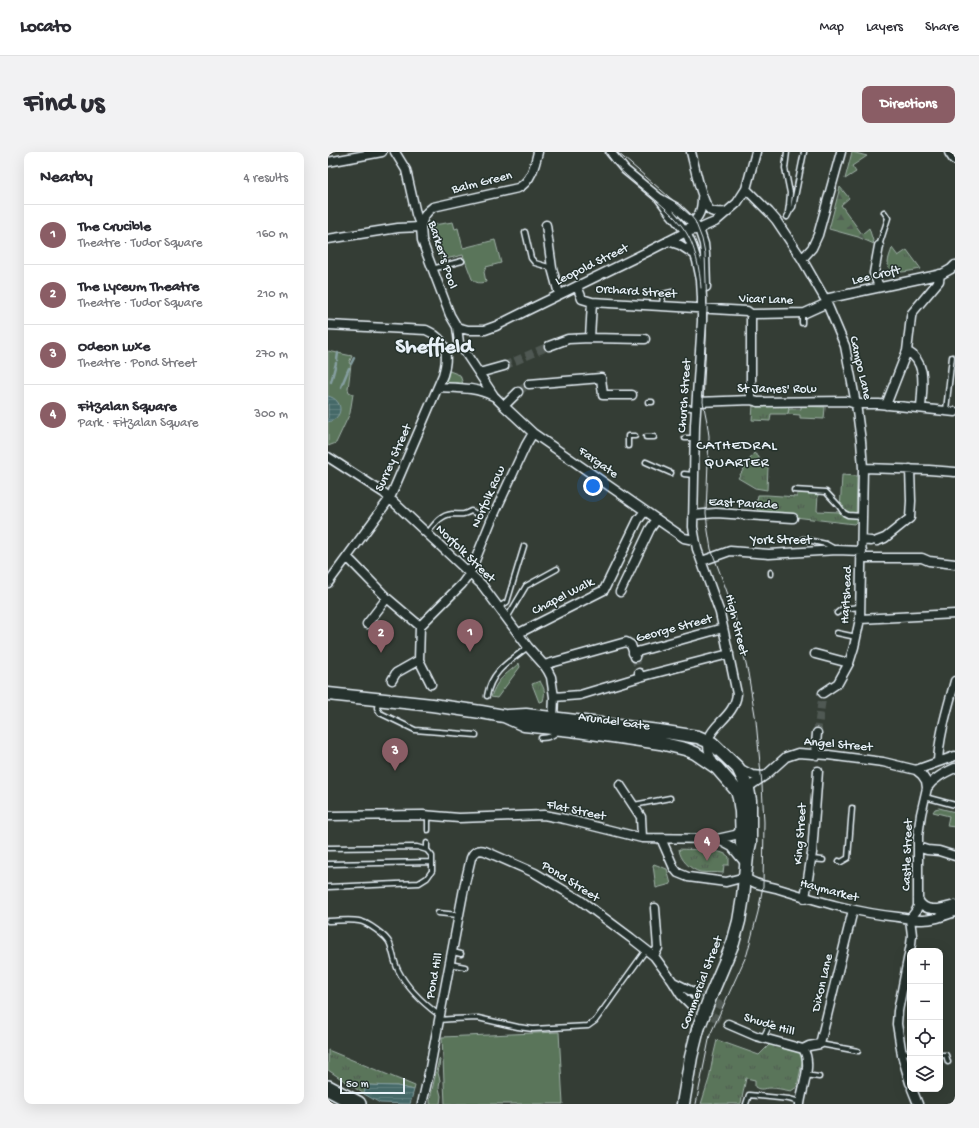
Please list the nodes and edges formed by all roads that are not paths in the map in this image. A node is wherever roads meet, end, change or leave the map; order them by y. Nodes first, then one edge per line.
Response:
1 (382, 152) edge
2 (395, 152) edge
3 (538, 152) edge
4 (610, 152) edge
5 (691, 152) edge
6 (756, 152) edge
7 (787, 152) edge
8 (804, 152) edge
9 (841, 152) edge
10 (950, 152) edge
11 (955, 158) edge
12 (328, 162) edge
13 (746, 189) junction
14 (659, 198) junction
15 (702, 198) junction
16 (726, 212) junction
17 (884, 212) dead end
18 (787, 217) junction
19 (776, 220) junction
20 (544, 225) dead end
21 (696, 226) junction
22 (421, 227) junction
23 (525, 232) dead end
24 (686, 232) junction
25 (328, 239) edge
26 (668, 241) junction
27 (879, 246) joint
28 (694, 254) junction
29 (802, 259) junction
30 (462, 261) dead end
31 (552, 268) junction
32 (432, 269) junction
33 (954, 269) edge
34 (940, 274) junction
35 (577, 286) junction
36 (879, 287) junction
37 (672, 292) dead end
38 (558, 294) junction
39 (826, 301) junction
40 (592, 302) junction
41 (662, 306) junction
42 (704, 309) junction
43 (750, 314) junction
44 (802, 314) junction
45 (802, 323) dead end
46 (328, 325) edge
47 (457, 327) junction
48 (590, 338) junction
49 (645, 340) dead end
50 (549, 346) tunnel mouth
51 (907, 351) junction
52 (952, 358) dead end
53 (504, 366) tunnel mouth
54 (479, 373) junction
55 (529, 384) tunnel mouth
56 (438, 387) junction
57 (518, 392) tunnel mouth
58 (632, 395) dead end
59 (494, 396) junction
60 (751, 400) junction
61 (856, 404) junction
62 (697, 405) junction
63 (886, 405) junction
64 (504, 406) junction
65 (686, 408) dead end
66 (921, 408) junction
67 (946, 410) junction
68 (955, 412) edge
69 (533, 433) junction
70 (635, 436) dead end
71 (646, 437) dead end
72 (654, 437) dead end
73 (685, 438) dead end
74 (694, 438) junction
75 (628, 446) dead end
76 (328, 457) edge
77 (646, 462) dead end
78 (863, 468) junction
79 (910, 469) junction
80 (955, 472) edge
81 (671, 473) dead end
82 (684, 474) dead end
83 (694, 475) junction
84 (794, 490) dead end
85 (390, 498) junction
86 (645, 511) junction
87 (479, 515) dead end
88 (693, 515) junction
89 (862, 516) junction
90 (793, 518) dead end
91 (657, 519) junction
92 (427, 534) junction
93 (803, 539) dead end
94 (694, 540) junction
95 (862, 540) junction
96 (524, 546) dead end
97 (837, 550) junction
98 (862, 555) junction
99 (346, 558) junction
100 (702, 561) junction
101 (955, 564) edge
102 (557, 569) dead end
103 (470, 573) junction
104 (328, 583) edge
105 (620, 592) dead end
106 (387, 598) junction
107 (499, 607) junction
108 (860, 607) junction
109 (837, 612) dead end
110 (955, 614) edge
111 (507, 618) junction
112 (860, 619) junction
113 (367, 624) dead end
114 (420, 626) junction
115 (723, 628) junction
116 (519, 633) junction
117 (837, 633) dead end
118 (856, 637) junction
119 (528, 647) junction
120 (729, 654) junction
121 (815, 654) dead end
122 (419, 660) junction
123 (850, 660) junction
124 (544, 665) junction
125 (392, 680) dead end
126 (955, 681) edge
127 (431, 684) dead end
128 (823, 692) dead end
129 (328, 694) edge
130 (487, 696) dead end
131 (554, 697) junction
132 (378, 700) junction
133 (556, 724) junction
134 (817, 733) tunnel mouth
135 (476, 735) dead end
136 (542, 738) dead end
137 (708, 740) junction
138 (817, 755) junction
139 (955, 756) edge
140 (938, 762) junction
141 (717, 768) junction
142 (738, 768) junction
143 (955, 768) edge
144 (916, 770) junction
145 (818, 771) dead end
146 (764, 776) junction
147 (620, 785) dead end
148 (927, 788) junction
149 (748, 789) junction
150 (925, 797) junction
151 (670, 798) dead end
152 (634, 805) junction
153 (955, 805) edge
154 (852, 808) dead end
155 (741, 812) junction
156 (428, 815) junction
157 (328, 816) edge
158 (428, 830) dead end
159 (741, 831) junction
160 (642, 838) junction
161 (663, 838) junction
162 (717, 839) junction
163 (427, 843) dead end
164 (918, 847) junction
165 (328, 848) edge
166 (427, 850) junction
167 (474, 853) joint
168 (812, 856) junction
169 (955, 856) edge
170 (746, 860) junction
171 (823, 860) dead end
172 (839, 861) dead end
173 (432, 862) junction
174 (328, 864) edge
175 (745, 877) junction
176 (328, 887) edge
177 (805, 898) junction
178 (918, 899) junction
179 (955, 905) edge
180 (655, 908) dead end
181 (853, 910) junction
182 (955, 912) edge
183 (438, 913) dead end
184 (458, 915) junction
185 (910, 919) junction
186 (328, 921) edge
187 (646, 950) junction
188 (452, 952) junction
189 (461, 954) dead end
190 (654, 956) junction
191 (450, 964) junction
192 (465, 967) dead end
193 (673, 982) junction
194 (695, 993) tunnel mouth
195 (691, 1005) tunnel mouth
196 (439, 1018) junction
197 (728, 1024) tunnel mouth
198 (770, 1024) dead end
199 (763, 1038) junction
200 (820, 1044) junction
201 (803, 1049) junction
202 (858, 1051) dead end
203 (901, 1052) junction
204 (907, 1053) edge
205 (943, 1055) edge
206 (948, 1062) dead end
207 (907, 1072) edge
208 (805, 1075) junction
209 (818, 1077) dead end
210 (328, 1088) edge
211 (913, 1092) edge
212 (684, 1102) edge
213 (800, 1103) edge
214 (358, 1104) edge
215 (422, 1104) edge
216 (746, 1104) edge
217 (918, 1104) edge

1 - 12 street
2 - 22 street, Barker's Pool
3 - 22 street, Balm Green
4 - 14 street
5 - 15 street
6 - 13 street
7 - 18 lane
8 - 18 lane
9 - 29 street
10 - 11 street
13 - 16 street, Leopold Street
13 - 19 street, Campo Lane
14 - 21 street
14 - 24 street, Church Street
15 - 16 street
15 - 21 street
16 - 21 street, Leopold Street
17 - 27 lane
18 - 19 lane
19 - 29 street, Campo Lane
20 - 31 street
21 - 24 street, Leopold Street
21 - 42 street, Church Street
22 - 25 street
22 - 32 street, Barker's Pool
23 - 31 lane
24 - 26 street, Leopold Street
24 - 28 street, Church Street
26 - 28 street
26 - 35 street, Leopold Street
27 - 36 street
28 - 42 street, Church Street
29 - 39 street, Campo Lane
30 - 32 lane
31 - 38 street
32 - 47 street, Barker's Pool
33 - 34 street, Lee Croft
34 - 36 street, Lee Croft
34 - 51 street
35 - 38 street, Leopold Street
35 - 40 street, Orchard Street
36 - 39 street, Lee Croft
37 - 41 lane
38 - 47 street, Leopold Street
39 - 44 street, Vicar Lane
39 - 61 street, Campo Lane
40 - 41 street, Orchard Street
40 - 48 street
41 - 42 street, Orchard Street
42 - 43 street, Vicar Lane
42 - 62 street, Church Street
43 - 44 street, Vicar Lane
43 - 60 street
44 - 45 lane
46 - 56 street, Surrey Street
47 - 54 street, Fargate
48 - 49 street
48 - 50 street
51 - 63 street
51 - 66 street
52 - 67 lane
53 - 54 street
54 - 59 street, Fargate
55 - 58 street
56 - 59 street, Fargate
56 - 85 street, Surrey Street
57 - 64 street
59 - 64 street, Fargate
60 - 61 street, St James' Row
60 - 62 street, St James' Row
61 - 63 street, St James' Row
61 - 78 street, Campo Lane
62 - 65 lane
62 - 74 street, Church Street
63 - 66 street, St James' Row
64 - 69 street, Fargate
66 - 67 street, St James' Row
67 - 68 street, St James' Row
69 - 86 street, Fargate
69 - 103 street, Norfolk Row
70 - 75 lane
71 - 72 lane
73 - 74 lane
74 - 83 street, Church Street
76 - 85 street, Norfolk Street
77 - 81 lane
78 - 79 street
78 - 89 street, Campo Lane
79 - 80 street
79 - 95 street
82 - 83 lane
83 - 88 street, Church Street
84 - 89 lane
85 - 92 street, Norfolk Street
85 - 99 street, Surrey Street
86 - 91 street, Fargate
86 - 116 street, Chapel Walk
87 - 92 lane
88 - 90 street, East Parade
88 - 94 street, Church Street
89 - 95 street, Campo Lane
91 - 94 street, Fargate
91 - 105 street
92 - 103 street, Norfolk Street
93 - 97 lane
94 - 100 street, High Street
95 - 98 street, Campo Lane
96 - 107 lane
97 - 98 street, York Street
97 - 100 street, York Street
98 - 101 street, York Street
98 - 108 street, Hartshead
99 - 104 street, Surrey Street
99 - 106 street
100 - 115 street, High Street
102 - 111 lane
103 - 107 street, Norfolk Street
103 - 114 street, Norfolk Row
106 - 113 street
106 - 114 street
107 - 111 street, Norfolk Street
108 - 109 lane
108 - 112 street, Hartshead
110 - 112 street
111 - 116 street, Norfolk Street
112 - 118 street, Hartshead
114 - 122 street
115 - 120 street, High Street
115 - 124 street, George Street
116 - 119 street, Norfolk Street
117 - 118 lane
118 - 123 street, Hartshead
119 - 124 street, Norfolk Street
119 - 130 lane
120 - 131 street
120 - 137 street, High Street
121 - 123 street
122 - 125 street
122 - 127 street
123 - 128 street, Hartshead
124 - 131 street, Norfolk Street
126 - 140 street
129 - 132 street, Arundel Gate
131 - 133 street, Norfolk Street
132 - 133 street, Arundel Gate
132 - 135 lane
133 - 136 lane
133 - 137 street, Arundel Gate
133 - 141 street, Arundel Gate
134 - 138 street
137 - 141 street
137 - 142 street
138 - 144 street, Angel Street
138 - 146 street, Angel Street
139 - 140 street
140 - 143 street
140 - 144 street
141 - 155 street, Arundel Gate
142 - 146 street
142 - 149 street
143 - 148 street
144 - 148 street
145 - 168 street, King Street
146 - 149 street, Angel Street
147 - 152 street
148 - 150 street, Castle Street
149 - 155 street
149 - 170 street
150 - 153 lane
150 - 164 street, Castle Street
151 - 152 lane
152 - 160 street
154 - 172 lane
155 - 159 street
156 - 157 street
156 - 158 lane
156 - 160 street, Flat Street
159 - 162 street, Flat Street
159 - 170 street
160 - 161 street, Flat Street
161 - 162 street, Flat Street
161 - 175 street
162 - 170 street
163 - 166 lane
164 - 169 street
164 - 178 street, Castle Street
165 - 166 lane
166 - 173 lane
167 - 184 street, Pond Hill
167 - 187 street, Pond Street
168 - 171 lane
168 - 177 street, King Street
170 - 175 street
173 - 174 lane
173 - 176 lane
175 - 177 street, Haymarket
175 - 212 street, Commercial Street, bridge
177 - 181 street, Haymarket
178 - 179 street
178 - 185 street, Castle Street
180 - 190 street
181 - 185 street, Haymarket
181 - 200 street, Dixon Lane
182 - 185 street, Haymarket
183 - 184 lane
184 - 188 street, Pond Hill
185 - 203 street
186 - 196 lane
187 - 190 street
187 - 196 lane
188 - 189 lane
188 - 191 street, Pond Hill
190 - 193 street
191 - 192 lane
191 - 196 street, Pond Hill
193 - 194 street
193 - 195 street
196 - 215 street, Pond Hill
197 - 199 street, Shude Hill
198 - 199 lane
199 - 201 street, Shude Hill
200 - 201 street
200 - 202 lane
201 - 208 street
203 - 204 lane
203 - 207 street
205 - 206 lane
208 - 209 lane
208 - 213 street
210 - 214 highway
211 - 217 street
213 - 216 lane

